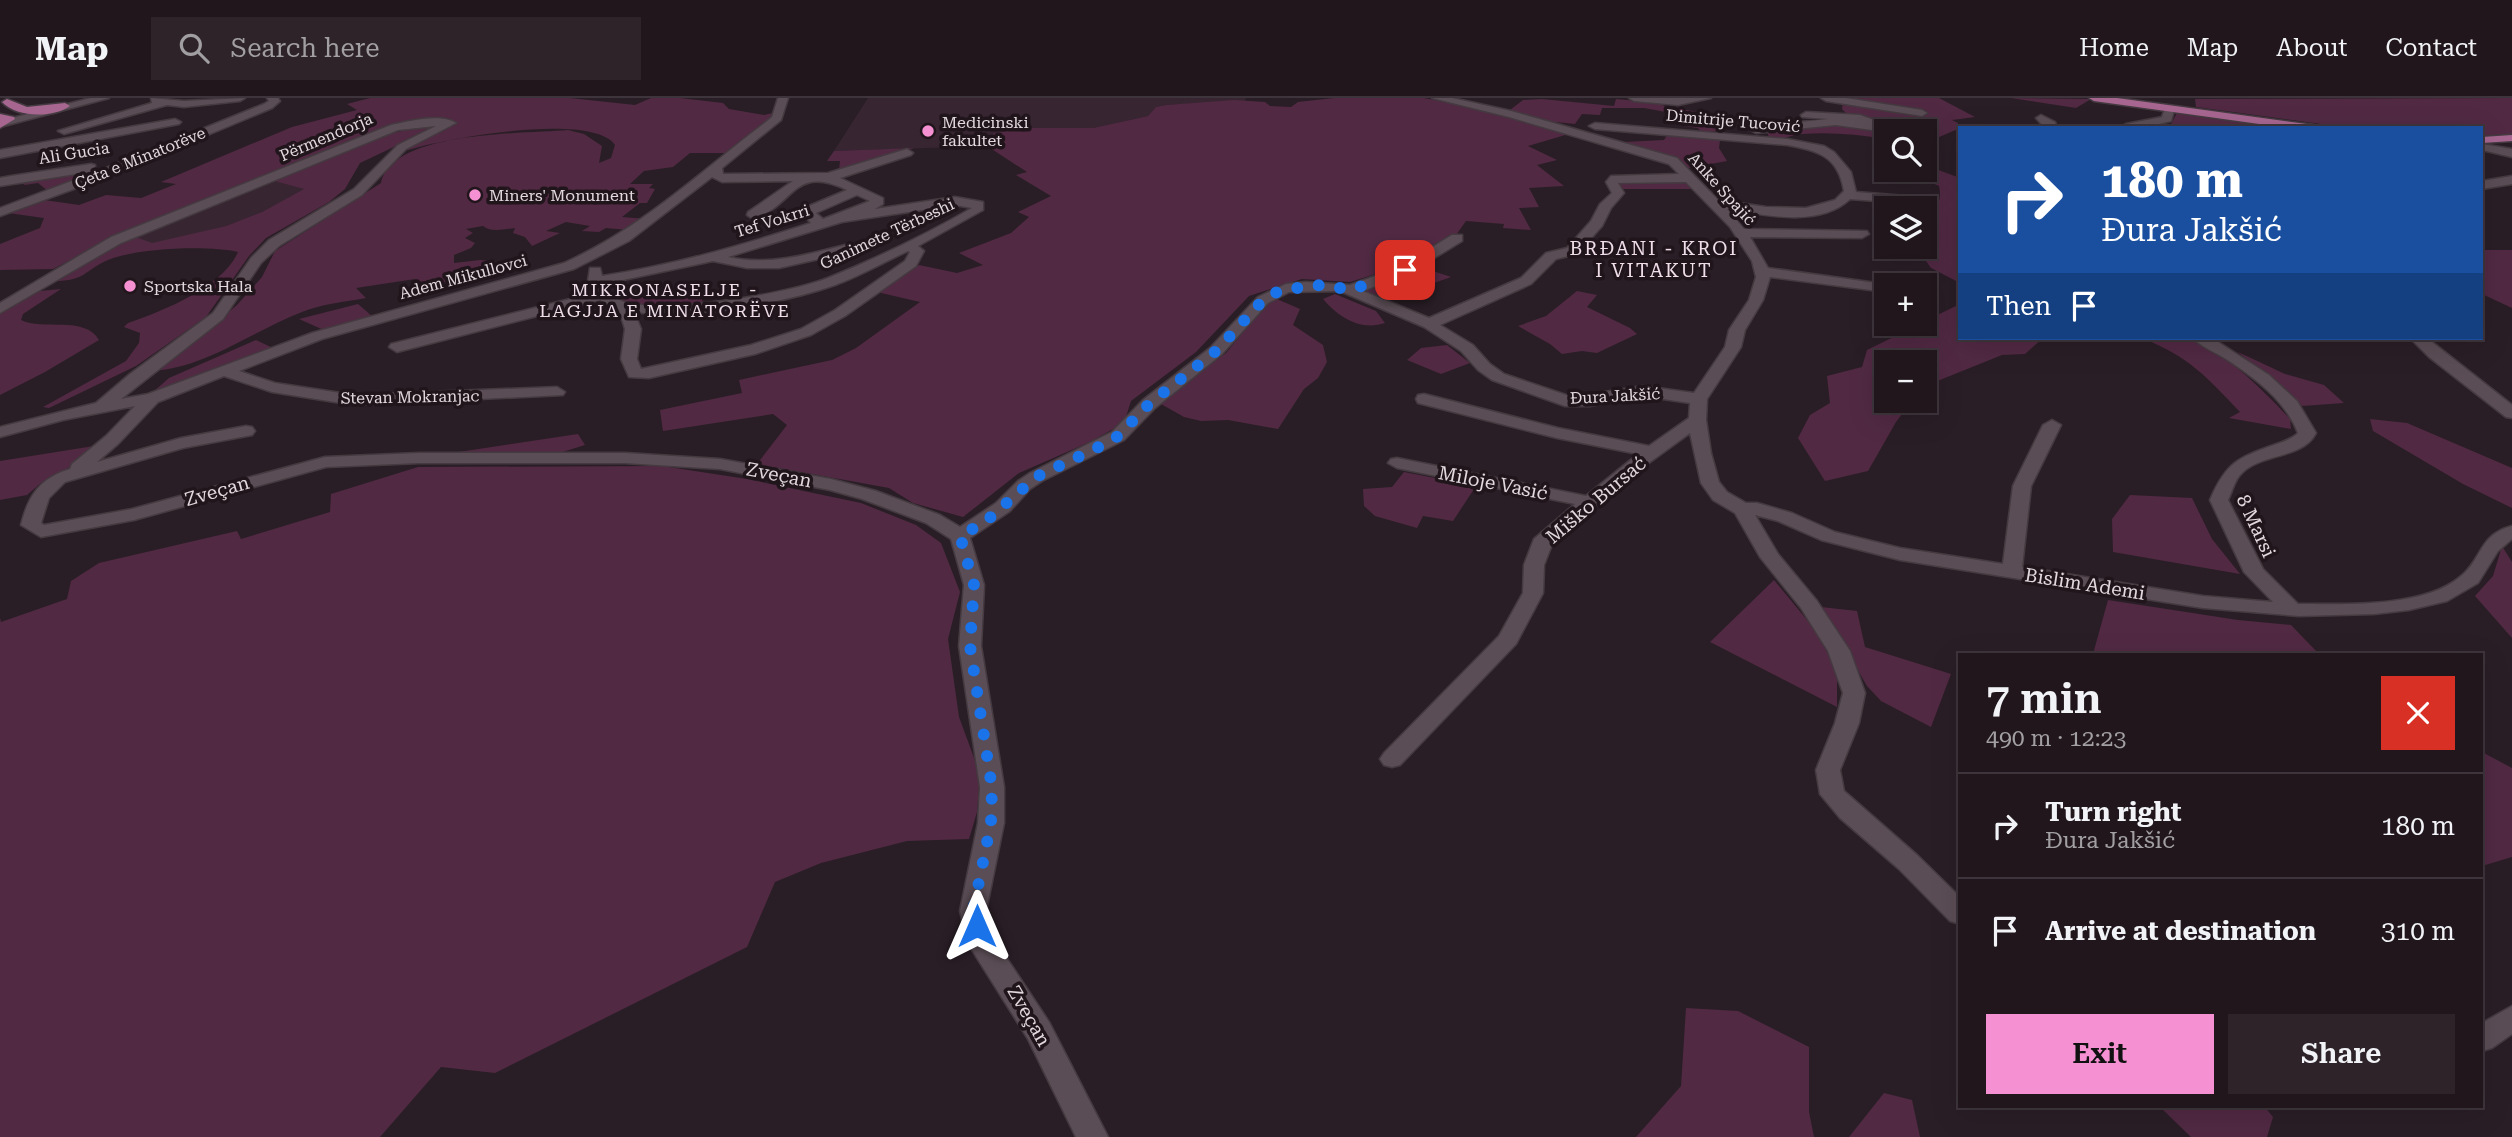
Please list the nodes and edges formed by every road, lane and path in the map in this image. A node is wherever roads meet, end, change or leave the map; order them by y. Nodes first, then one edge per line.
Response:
1 (116, 98) edge
2 (141, 98) edge
3 (150, 98) edge
4 (240, 98) edge
5 (272, 98) edge
6 (783, 98) edge
7 (1437, 98) edge
8 (1634, 98) edge
9 (1706, 98) edge
10 (1826, 98) edge
11 (2094, 98) edge
12 (102, 99) edge
13 (166, 102) junction
14 (86, 103) junction
15 (2170, 107) junction
16 (3, 111) edge
17 (1922, 113) dead end
18 (1806, 115) dead end
19 (2041, 118) dead end
20 (175, 122) dead end
21 (1542, 122) junction
22 (2051, 126) edge
23 (2131, 126) edge
24 (2300, 126) edge
25 (1691, 135) junction
26 (2512, 138) edge
27 (2483, 140) edge
28 (2483, 147) edge
29 (152, 153) junction
30 (907, 153) dead end
31 (2512, 153) edge
32 (1, 154) edge
33 (2483, 154) edge
34 (712, 168) junction
35 (807, 177) junction
36 (829, 177) junction
37 (1689, 177) junction
38 (2512, 180) edge
39 (0, 182) edge
40 (2495, 183) junction
41 (2483, 185) edge
42 (858, 190) junction
43 (1849, 195) junction
44 (2512, 195) edge
45 (1874, 197) edge
46 (1714, 203) junction
47 (0, 212) edge
48 (753, 215) dead end
49 (841, 218) junction
50 (821, 224) junction
51 (1740, 233) junction
52 (1862, 234) dead end
53 (1457, 238) dead end
54 (908, 245) junction
55 (609, 249) junction
56 (845, 249) dead end
57 (712, 256) junction
58 (1762, 272) junction
59 (1874, 286) edge
60 (598, 288) junction
61 (1351, 290) junction
62 (625, 307) junction
63 (0, 309) edge
64 (1429, 324) junction
65 (2205, 340) edge
66 (2420, 340) edge
67 (397, 346) dead end
68 (224, 371) junction
69 (557, 392) dead end
70 (152, 398) junction
71 (1424, 399) dead end
72 (1699, 399) junction
73 (102, 407) junction
74 (2512, 413) edge
75 (1696, 420) junction
76 (34, 422) junction
77 (2052, 425) dead end
78 (246, 431) dead end
79 (0, 432) edge
80 (0, 439) edge
81 (1653, 452) junction
82 (1397, 463) dead end
83 (71, 473) junction
84 (1590, 502) junction
85 (1742, 509) junction
86 (2512, 533) edge
87 (960, 536) junction
88 (2012, 572) junction
89 (2292, 609) junction
90 (1392, 759) dead end
91 (1958, 912) edge
92 (2512, 1018) edge
93 (2483, 1038) edge
94 (1092, 1137) edge

1 - 12 street
2 - 3 street, Çeta e Minatorëve
3 - 13 street, Çeta e Minatorëve
4 - 13 street, Çeta e Minatorëve
5 - 29 street, Çeta e Minatorëve
6 - 34 street, Adem Mikullovci
7 - 21 street, Anke Spajić
8 - 9 street
10 - 17 street
11 - 15 main road
12 - 14 street
13 - 32 street
14 - 16 street
14 - 16 street
15 - 23 street
15 - 24 main road
18 - 25 street
19 - 22 street
20 - 32 street
21 - 25 street, Dimitrije Tucović
21 - 37 street, Anke Spajić
25 - 43 street, Dimitrije Tucović
26 - 27 main road
28 - 31 street
29 - 39 street, Ali Gucia
29 - 47 street, Çeta e Minatorëve
30 - 36 street
31 - 33 street
34 - 35 street
34 - 55 street, Adem Mikullovci
35 - 36 street
35 - 48 street
36 - 42 street
37 - 46 street, Anke Spajić
37 - 64 street
38 - 40 street
40 - 41 street
40 - 44 street
42 - 49 street
42 - 50 street
43 - 45 street
43 - 46 street
46 - 51 street, Anke Spajić
49 - 50 street, Tef Vokrri
49 - 54 street, Ganimete Tërbeshi
50 - 57 street, Tef Vokrri
51 - 52 street
51 - 58 street, Anke Spajić
53 - 61 street, Ðura Jakšić
54 - 62 street, Ganimete Tërbeshi
54 - 62 street
55 - 60 street
55 - 68 street, Adem Mikullovci
56 - 57 street, Tef Vokrri
57 - 60 street, Tef Vokrri
58 - 59 street
58 - 72 street
60 - 62 street
60 - 67 street, Tef Vokrri
61 - 64 street, Ðura Jakšić
61 - 87 street, Ðura Jakšić
63 - 73 street, Përmendorja
64 - 72 street, Ðura Jakšić
65 - 89 street, 8 Marsi
66 - 74 street
68 - 69 street, Stevan Mokranjac
68 - 70 street, Adem Mikullovci
70 - 73 street, Adem Mikullovci
70 - 83 street, Zveçan
71 - 81 street
72 - 75 street
73 - 76 street
75 - 81 street, Miško Bursać
75 - 85 street, Bislim Ademi
76 - 79 street
76 - 80 street
77 - 88 street
78 - 83 street, Zveçan
81 - 84 street, Miško Bursać
82 - 84 street, Miloje Vasić
83 - 87 street, Zveçan
84 - 90 street, Miško Bursać
85 - 88 street, Bislim Ademi
85 - 91 street
86 - 89 street, Bislim Ademi
87 - 94 street, Zveçan
88 - 89 street, Bislim Ademi
92 - 93 street

